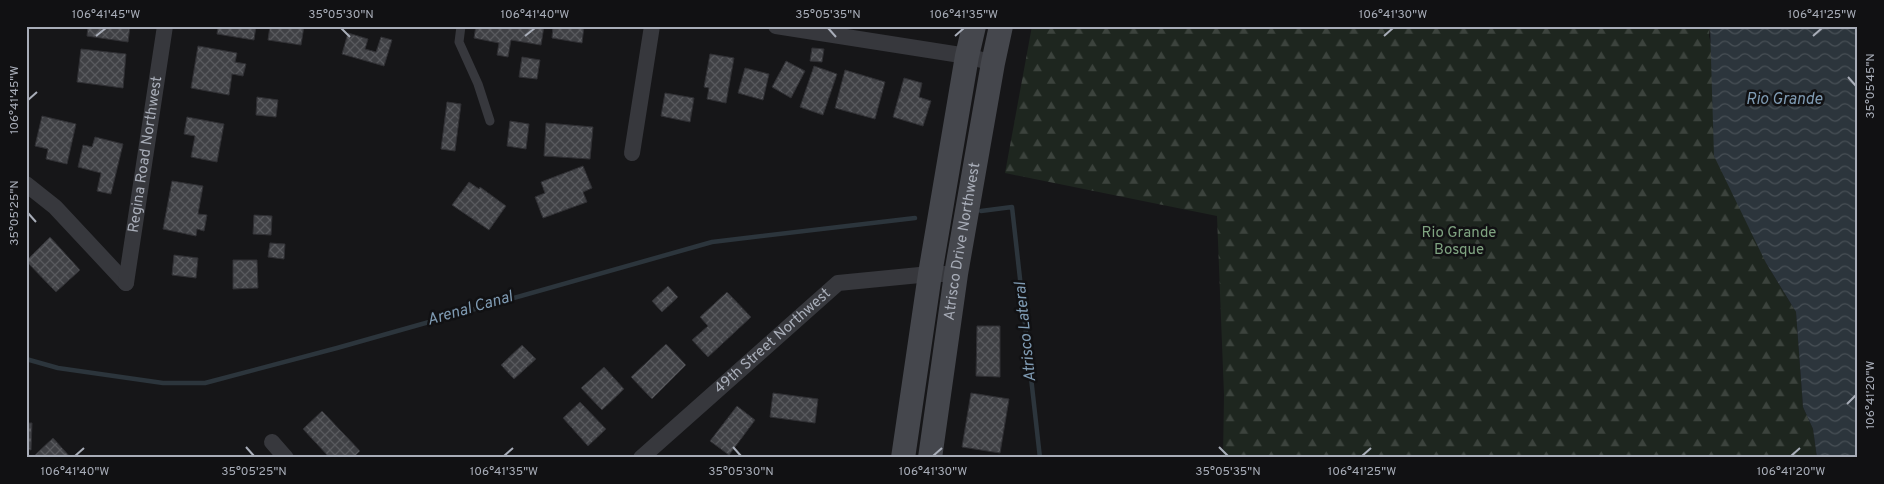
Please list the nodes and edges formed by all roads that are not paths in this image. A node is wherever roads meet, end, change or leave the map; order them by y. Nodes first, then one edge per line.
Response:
1 (165, 26) edge
2 (461, 26) edge
3 (652, 26) edge
4 (776, 26) edge
5 (974, 26) edge
6 (1001, 26) edge
7 (967, 56) junction
8 (993, 63) junction
9 (490, 121) dead end
10 (632, 153) dead end
11 (26, 184) edge
12 (930, 274) junction
13 (956, 274) junction
14 (272, 442) dead end
15 (286, 458) edge
16 (641, 458) edge
17 (903, 458) edge
18 (930, 458) edge

1 - 11 street, Regina Road Northwest
2 - 9 lane
3 - 10 street
4 - 7 street
5 - 7 main road, Atrisco Drive Northwest
6 - 8 main road, Atrisco Drive Northwest
7 - 8 street
7 - 12 main road, Atrisco Drive Northwest
8 - 13 main road, Atrisco Drive Northwest
12 - 13 street, 49th Street Northwest
12 - 16 street, 49th Street Northwest
12 - 17 main road, Atrisco Drive Northwest
13 - 18 main road, Atrisco Drive Northwest
14 - 15 street

